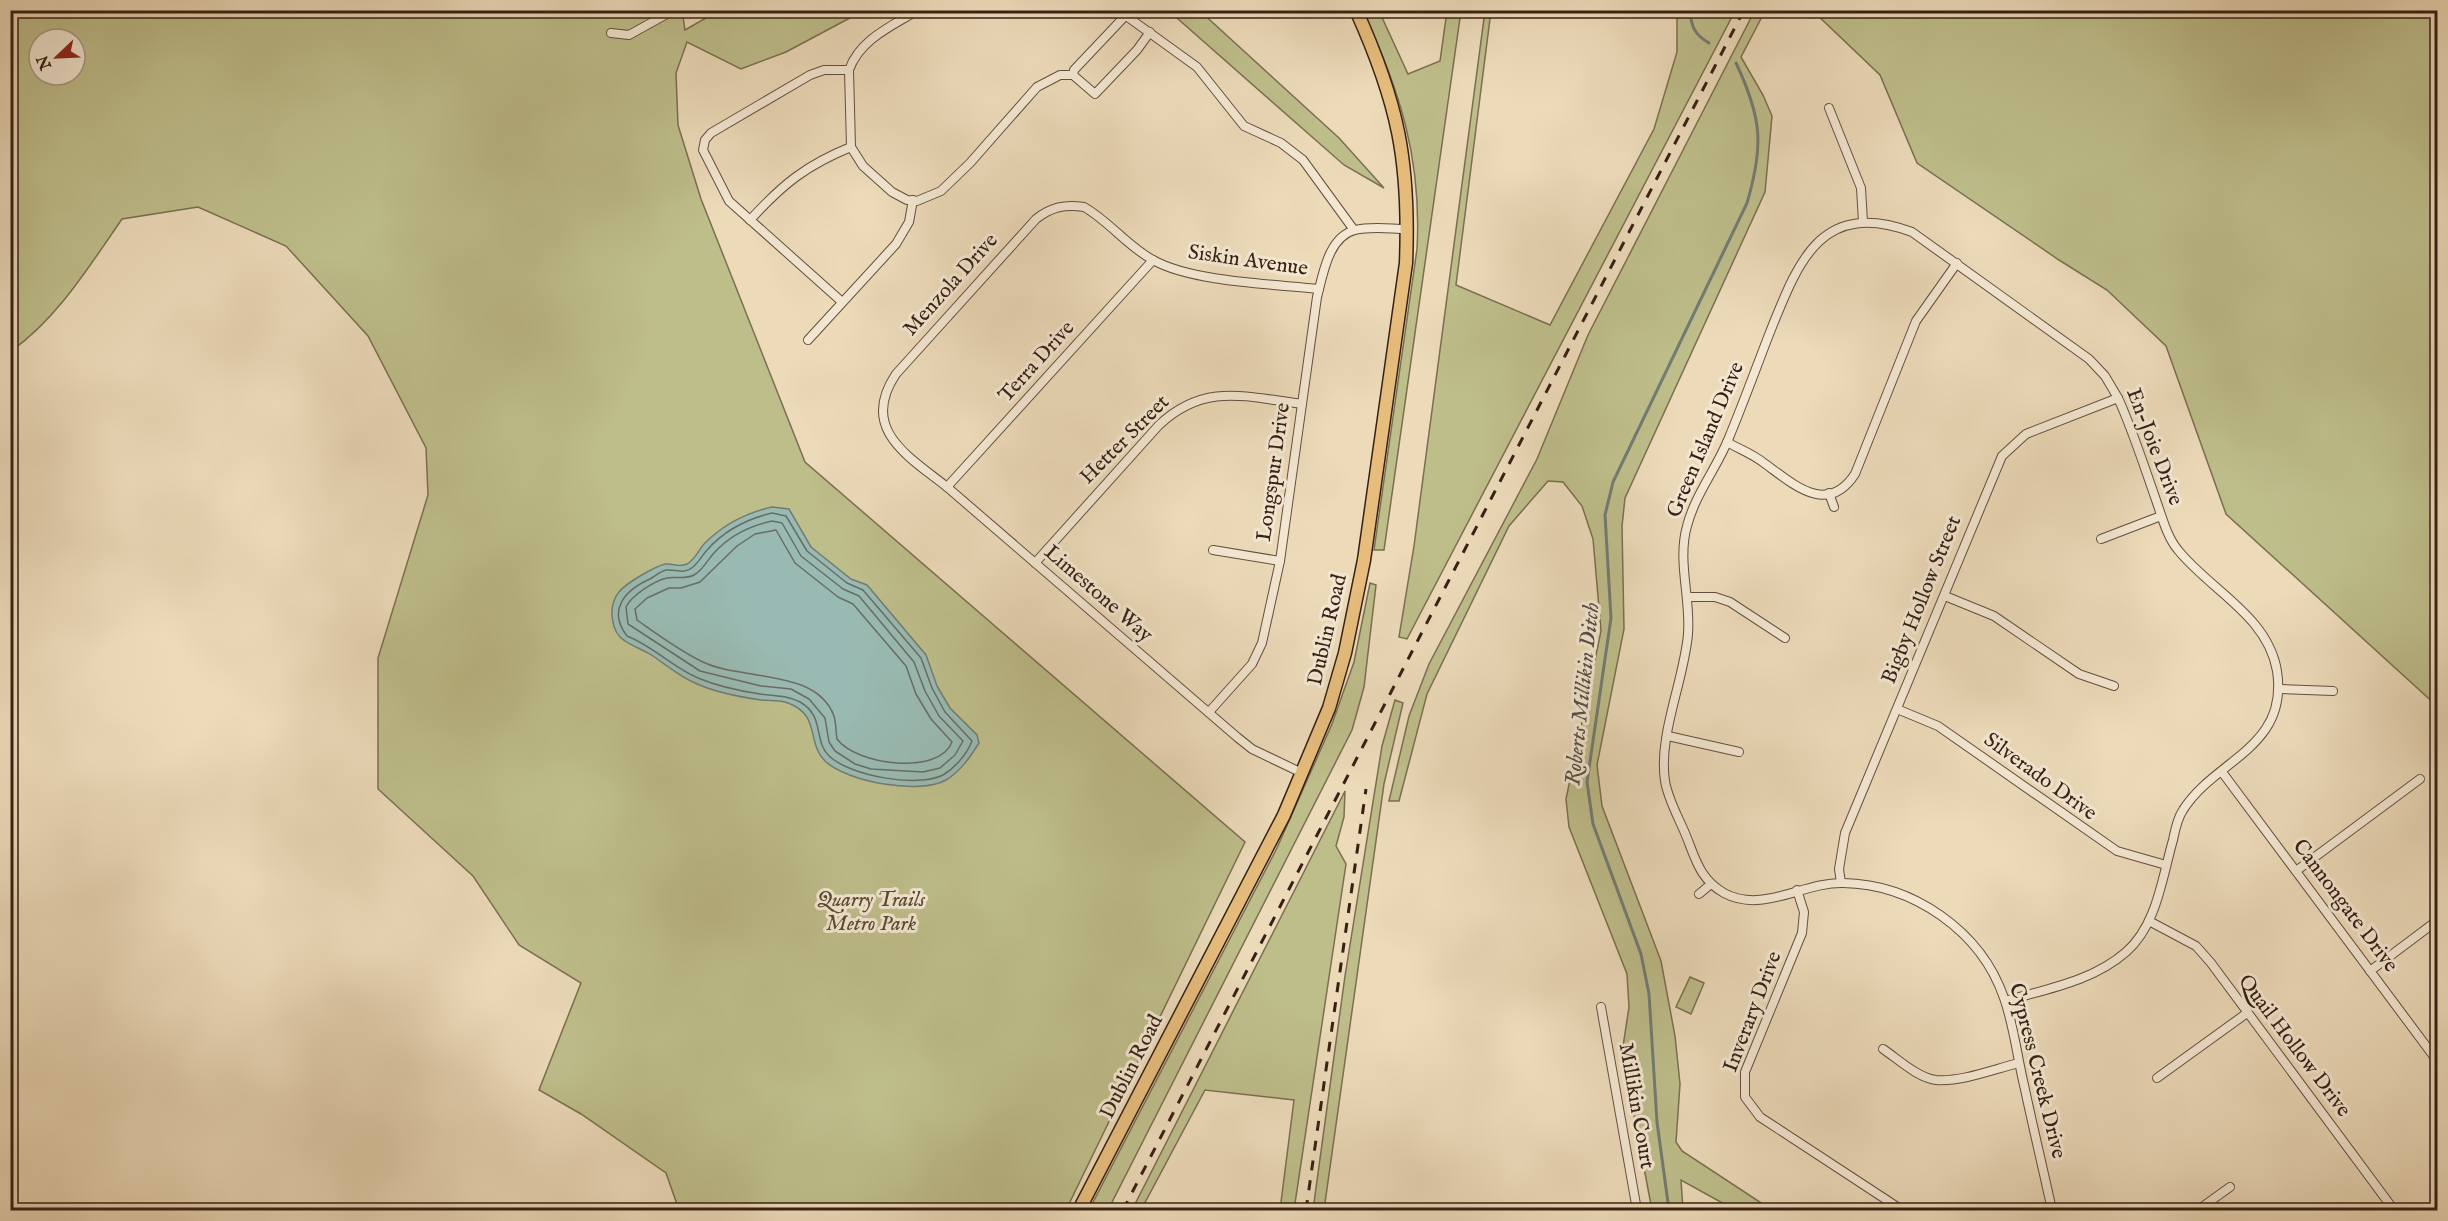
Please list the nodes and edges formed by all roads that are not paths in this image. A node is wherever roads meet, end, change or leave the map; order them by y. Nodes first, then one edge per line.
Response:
1 (674, 10) edge
2 (918, 10) edge
3 (1118, 10) edge
4 (1356, 10) edge
5 (1126, 15) junction
6 (1149, 32) junction
7 (611, 33) dead end
8 (849, 70) junction
9 (1073, 75) junction
10 (1829, 108) dead end
11 (851, 147) junction
12 (913, 200) junction
13 (1084, 207) joint
14 (750, 220) junction
15 (1863, 222) junction
16 (1407, 228) junction
17 (1354, 230) junction
18 (1153, 260) junction
19 (1957, 263) junction
20 (1319, 289) junction
21 (841, 301) junction
22 (808, 340) dead end
23 (2118, 398) junction
24 (1302, 404) junction
25 (884, 425) joint
26 (1727, 442) junction
27 (947, 487) junction
28 (1829, 493) junction
29 (1834, 507) dead end
30 (2161, 516) junction
31 (2101, 539) dead end
32 (1213, 550) dead end
33 (1280, 561) junction
34 (1035, 563) junction
35 (1945, 596) junction
36 (1687, 597) junction
37 (1785, 638) dead end
38 (2114, 687) dead end
39 (2278, 688) junction
40 (2333, 691) dead end
41 (1897, 709) junction
42 (1209, 712) junction
43 (1668, 736) junction
44 (1739, 752) dead end
45 (2222, 772) junction
46 (1302, 773) junction
47 (2420, 778) dead end
48 (2166, 865) junction
49 (2296, 871) junction
50 (1841, 883) junction
51 (1711, 884) junction
52 (1797, 890) junction
53 (1700, 894) dead end
54 (2438, 920) edge
55 (2150, 921) junction
56 (2370, 971) junction
57 (2005, 1000) junction
58 (1601, 1007) dead end
59 (2247, 1013) junction
60 (1883, 1049) dead end
61 (2438, 1062) edge
62 (2019, 1063) junction
63 (2157, 1078) dead end
64 (2230, 1187) dead end
65 (1079, 1210) edge
66 (1636, 1210) edge
67 (1902, 1210) edge
68 (2052, 1210) edge
69 (2198, 1210) edge
70 (2394, 1210) edge

1 - 7 street
2 - 8 street
3 - 5 street
4 - 16 main road, Dublin Road
5 - 6 street
5 - 9 street
6 - 9 street
6 - 17 street
8 - 11 street
8 - 14 street
9 - 12 street
10 - 15 street
11 - 12 street
11 - 14 street
12 - 21 street
13 - 18 street, Siskin Avenue
13 - 25 street, Menzola Drive
14 - 21 street
15 - 19 street, En-Joie Drive
15 - 26 street, Green Island Drive
16 - 17 street
16 - 46 main road, Dublin Road
17 - 20 street, Longspur Drive
18 - 20 street, Siskin Avenue
18 - 27 street, Terra Drive
19 - 23 street, En-Joie Drive
19 - 28 street
20 - 24 street, Longspur Drive
21 - 22 street
23 - 30 street, En-Joie Drive
23 - 35 street, Bigby Hollow Street
24 - 33 street, Longspur Drive
24 - 34 street, Hetter Street
25 - 27 street, Limestone Way
26 - 28 street
26 - 36 street, Green Island Drive
27 - 34 street, Limestone Way
28 - 29 street
30 - 31 street
30 - 39 street, En-Joie Drive
32 - 33 street
33 - 42 street, Longspur Drive
34 - 42 street, Limestone Way
35 - 38 street
35 - 41 street, Bigby Hollow Street
36 - 37 street
36 - 43 street, Green Island Drive
39 - 40 street
39 - 45 street, En-Joie Drive
41 - 48 street, Silverado Drive
41 - 50 street, Bigby Hollow Street
42 - 46 street, Limestone Way
43 - 44 street
43 - 51 street, Green Island Drive
45 - 48 street, En-Joie Drive
45 - 49 street, Cannongate Drive
46 - 65 main road, Dublin Road
47 - 49 street
48 - 55 street, En-Joie Drive
49 - 56 street, Cannongate Drive
50 - 52 street, Cypress Creek Drive
50 - 57 street, Cypress Creek Drive
51 - 52 street, Cypress Creek Drive
51 - 53 street
52 - 67 street, Inverary Drive
54 - 56 street
55 - 57 street
55 - 59 street, Quail Hollow Drive
56 - 61 street, Cannongate Drive
57 - 62 street, Cypress Creek Drive
58 - 66 street, Millikin Court
59 - 63 street
59 - 70 street, Quail Hollow Drive
60 - 62 street
62 - 68 street, Cypress Creek Drive
64 - 69 street

